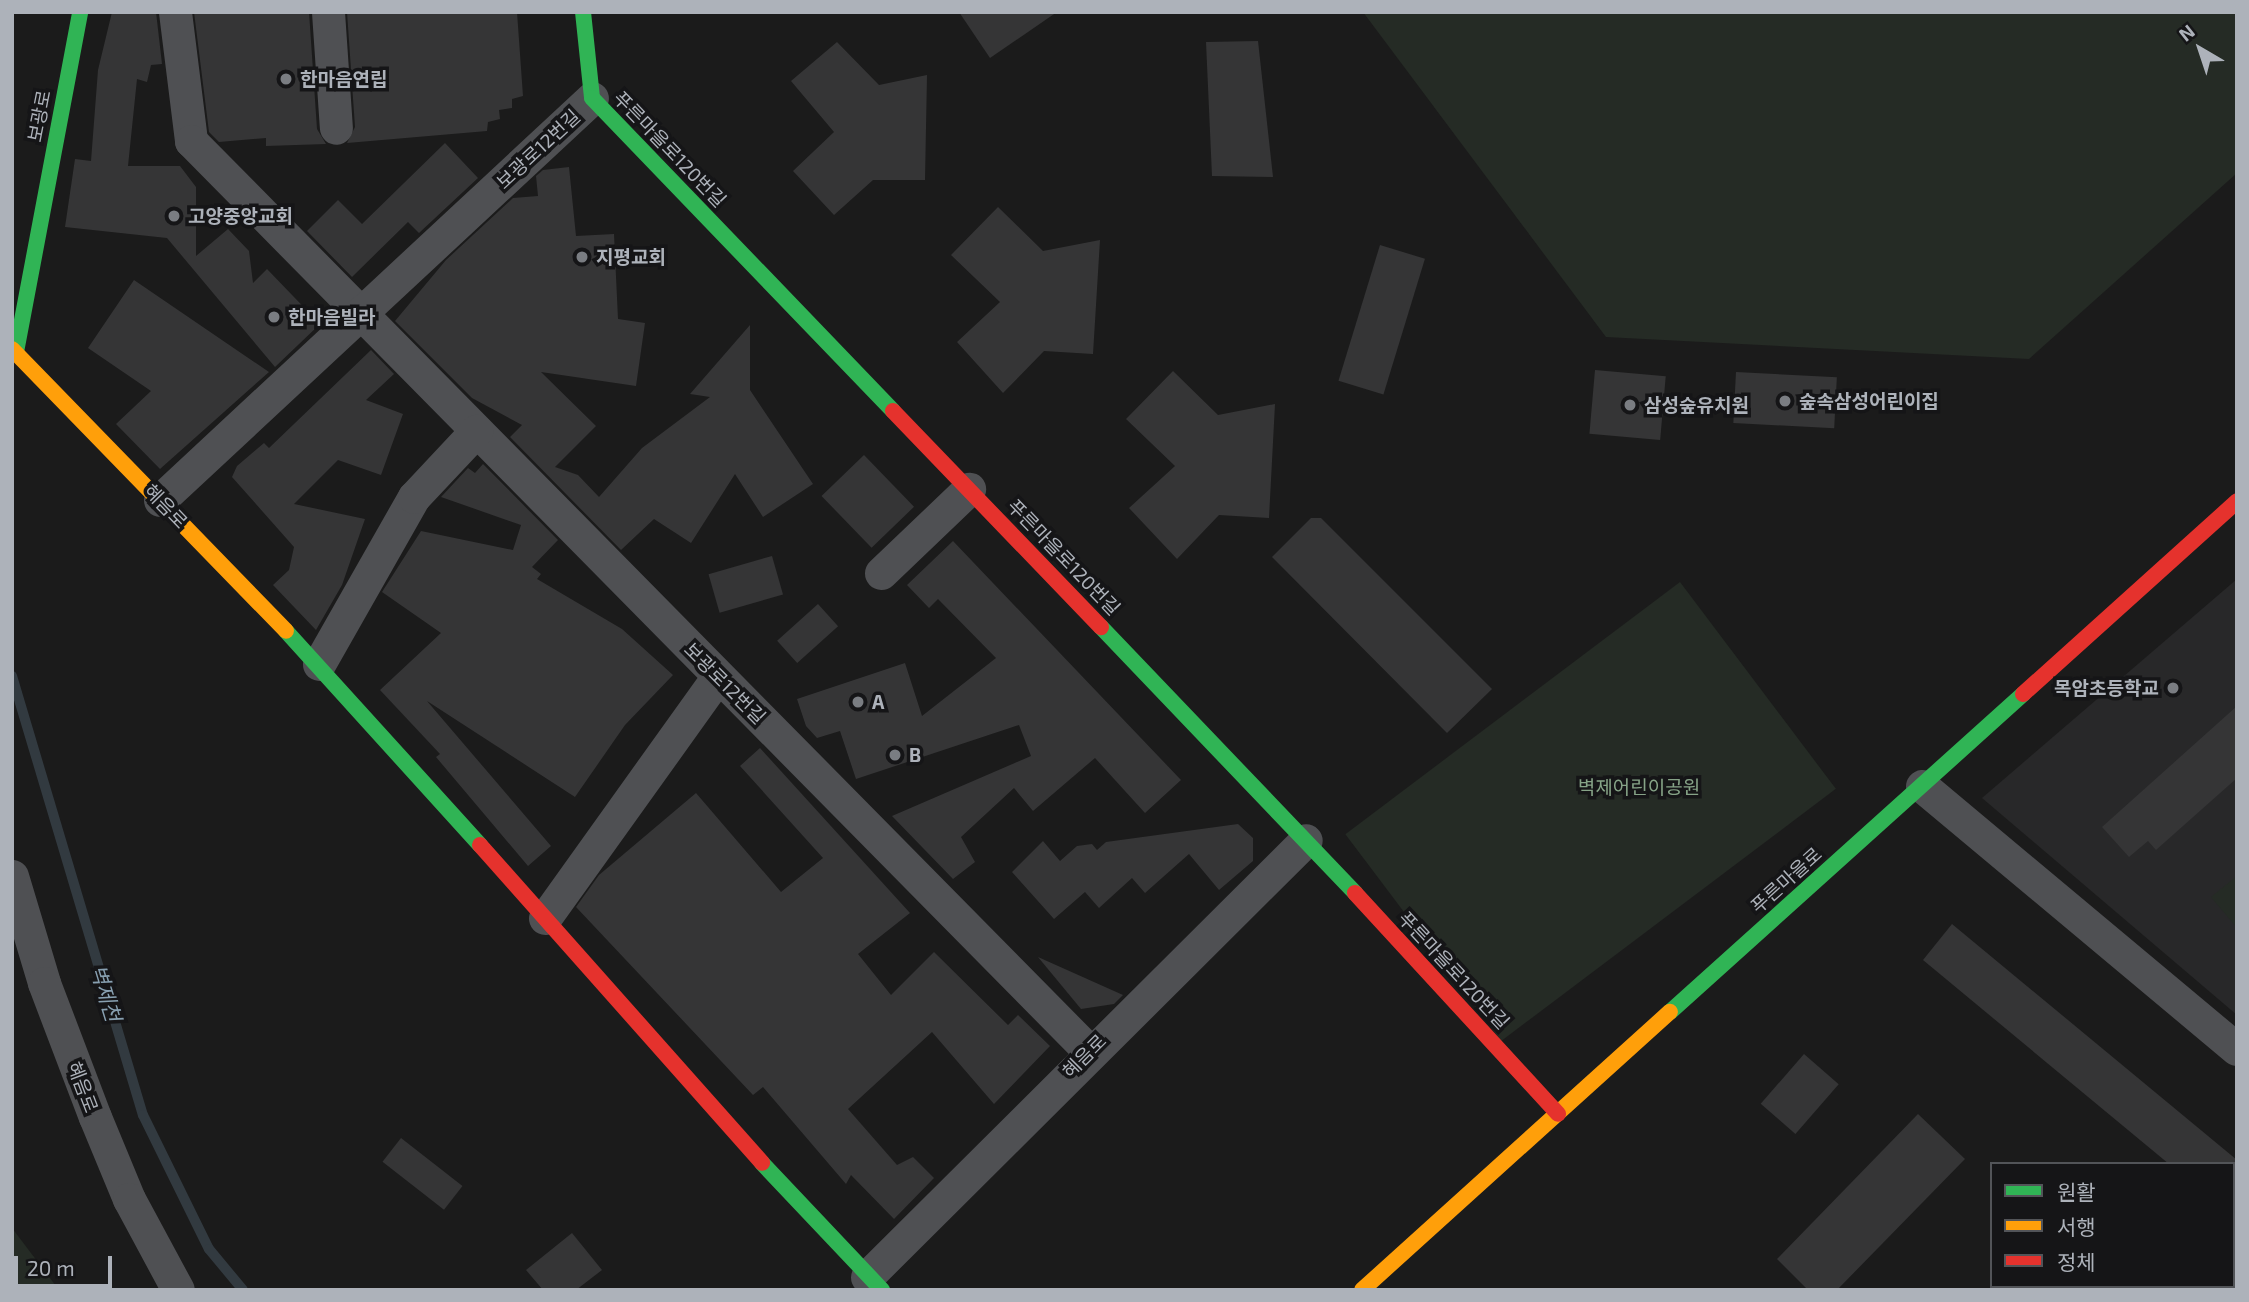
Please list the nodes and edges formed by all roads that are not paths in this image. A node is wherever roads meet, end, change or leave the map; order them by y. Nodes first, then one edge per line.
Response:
1 (80, 12) edge
2 (175, 12) edge
3 (328, 12) edge
4 (583, 12) edge
5 (592, 98) junction
6 (336, 128) dead end
7 (361, 315) junction
8 (14, 351) edge
9 (476, 431) junction
10 (969, 489) junction
11 (160, 500) junction
12 (2237, 501) edge
13 (881, 573) dead end
14 (319, 664) junction
15 (718, 676) junction
16 (1922, 786) junction
17 (1306, 840) junction
18 (12, 876) edge
19 (545, 918) junction
20 (2237, 1049) edge
21 (1089, 1051) junction
22 (1558, 1114) junction
23 (875, 1283) edge
24 (178, 1290) edge
25 (1362, 1290) edge

1 - 8 main road, 보광로
2 - 7 street, 보광로12번길
3 - 6 street
4 - 5 main road, 푸른마을로120번길
5 - 7 street, 보광로12번길
5 - 10 main road, 푸른마을로120번길
7 - 9 street, 보광로12번길
7 - 11 street, 보광로12번길
8 - 11 main road, 혜음로
9 - 14 street
9 - 15 street, 보광로12번길
10 - 13 street
10 - 17 main road, 푸른마을로120번길
11 - 14 main road, 혜음로
12 - 16 main road, 푸른마을로
14 - 19 main road, 혜음로
15 - 19 street
15 - 21 street, 보광로12번길
16 - 20 street
16 - 22 main road, 푸른마을로
17 - 21 street, 혜음로
17 - 22 main road, 푸른마을로120번길
18 - 24 street, 혜음로
19 - 23 main road, 혜음로
21 - 23 street, 혜음로
22 - 25 main road, 푸른마을로

